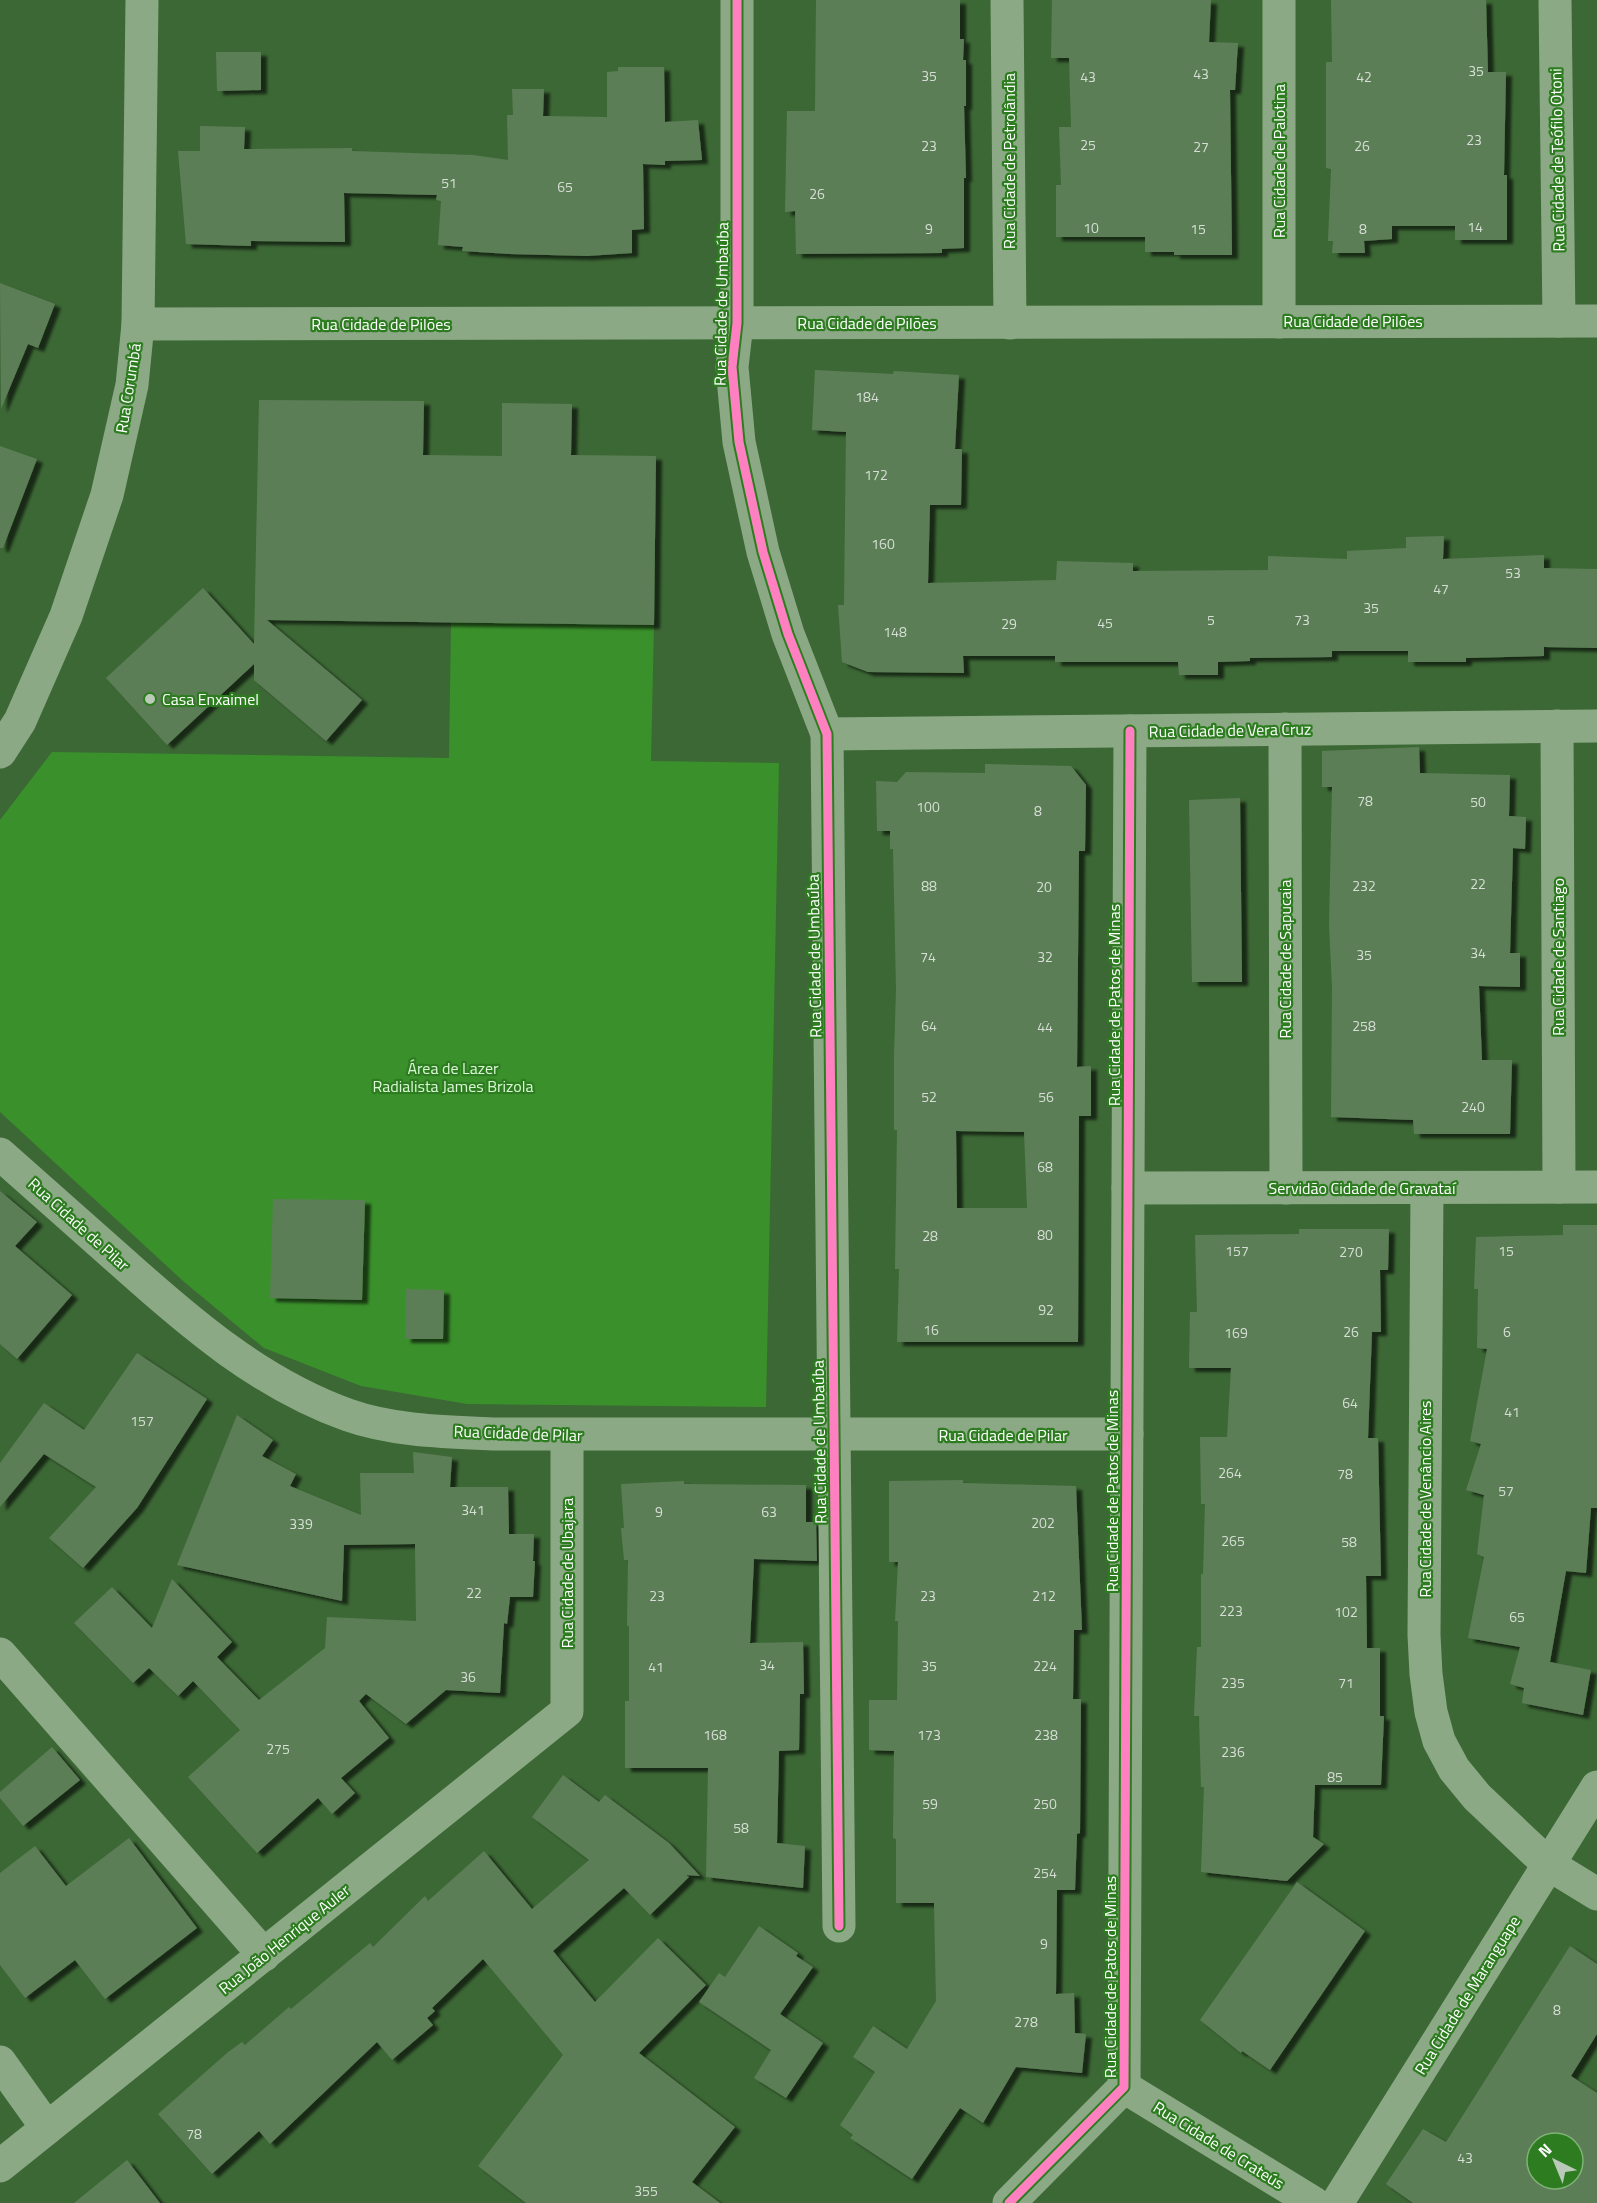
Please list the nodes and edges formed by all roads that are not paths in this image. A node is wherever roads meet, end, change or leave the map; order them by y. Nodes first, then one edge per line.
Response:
1 (142, 0) edge
2 (737, 0) edge
3 (1007, 0) edge
4 (1279, 0) edge
5 (1555, 0) edge
6 (1559, 321) junction
7 (1597, 321) edge
8 (1010, 322) junction
9 (1279, 322) junction
10 (737, 323) junction
11 (138, 324) junction
12 (1557, 726) junction
13 (1597, 726) edge
14 (1285, 729) junction
15 (1130, 731) junction
16 (827, 734) junction
17 (0, 753) edge
18 (0, 1154) edge
19 (1559, 1187) junction
20 (1128, 1188) junction
21 (1286, 1188) junction
22 (1427, 1188) junction
23 (1597, 1188) edge
24 (1127, 1434) junction
25 (834, 1435) junction
26 (567, 1436) junction
27 (0, 1654) edge
28 (567, 1711) joint
29 (1597, 1787) edge
30 (1548, 1864) junction
31 (1597, 1894) edge
32 (839, 1926) dead end
33 (264, 1955) junction
34 (0, 2062) edge
35 (1124, 2087) junction
36 (47, 2128) junction
37 (0, 2166) edge
38 (1009, 2203) edge
39 (1314, 2203) edge
40 (1337, 2203) edge

1 - 11 street, Rua Corumbá
2 - 10 street, Rua Cidade de Umbaúba
3 - 8 street, Rua Cidade de Petrolândia
4 - 9 street, Rua Cidade de Palotina
5 - 6 street, Rua Cidade de Teófilo Otoni
6 - 7 street, Rua Cidade de Pilões
6 - 9 street, Rua Cidade de Pilões
8 - 9 street, Rua Cidade de Pilões
8 - 10 street, Rua Cidade de Pilões
10 - 11 street, Rua Cidade de Pilões
10 - 16 street, Rua Cidade de Umbaúba
11 - 17 street, Rua Corumbá
12 - 13 street, Rua Cidade de Vera Cruz
12 - 14 street, Rua Cidade de Vera Cruz
12 - 19 street, Rua Cidade de Santiago
14 - 15 street, Rua Cidade de Vera Cruz
14 - 21 street, Rua Cidade de Sapucaia
15 - 16 street, Rua Cidade de Vera Cruz
15 - 20 street, Rua Cidade de Patos de Minas
16 - 25 street, Rua Cidade de Umbaúba
18 - 26 street, Rua Cidade de Pilar
19 - 22 street, Servidão Cidade de Gravataí
19 - 23 street, Servidão Cidade de Gravataí
20 - 21 street, Servidão Cidade de Gravataí
20 - 24 street, Rua Cidade de Patos de Minas
21 - 22 street, Servidão Cidade de Gravataí
22 - 30 street, Rua Cidade de Venâncio Aires
24 - 25 street, Rua Cidade de Pilar
24 - 35 street, Rua Cidade de Patos de Minas
25 - 26 street, Rua Cidade de Pilar
25 - 32 street, Rua Cidade de Umbaúba
26 - 28 street, Rua Cidade de Ubajara
27 - 33 street
28 - 33 street, Rua João Henrique Auler
29 - 30 street, Rua Cidade de Maranguape
30 - 31 street, Rua Cidade de Venâncio Aires
30 - 40 street, Rua Cidade de Maranguape
33 - 36 street, Rua João Henrique Auler
34 - 36 street
35 - 38 street, Rua Cidade de Patos de Minas
35 - 39 street, Rua Cidade de Crateús
36 - 37 street, Rua João Henrique Auler

